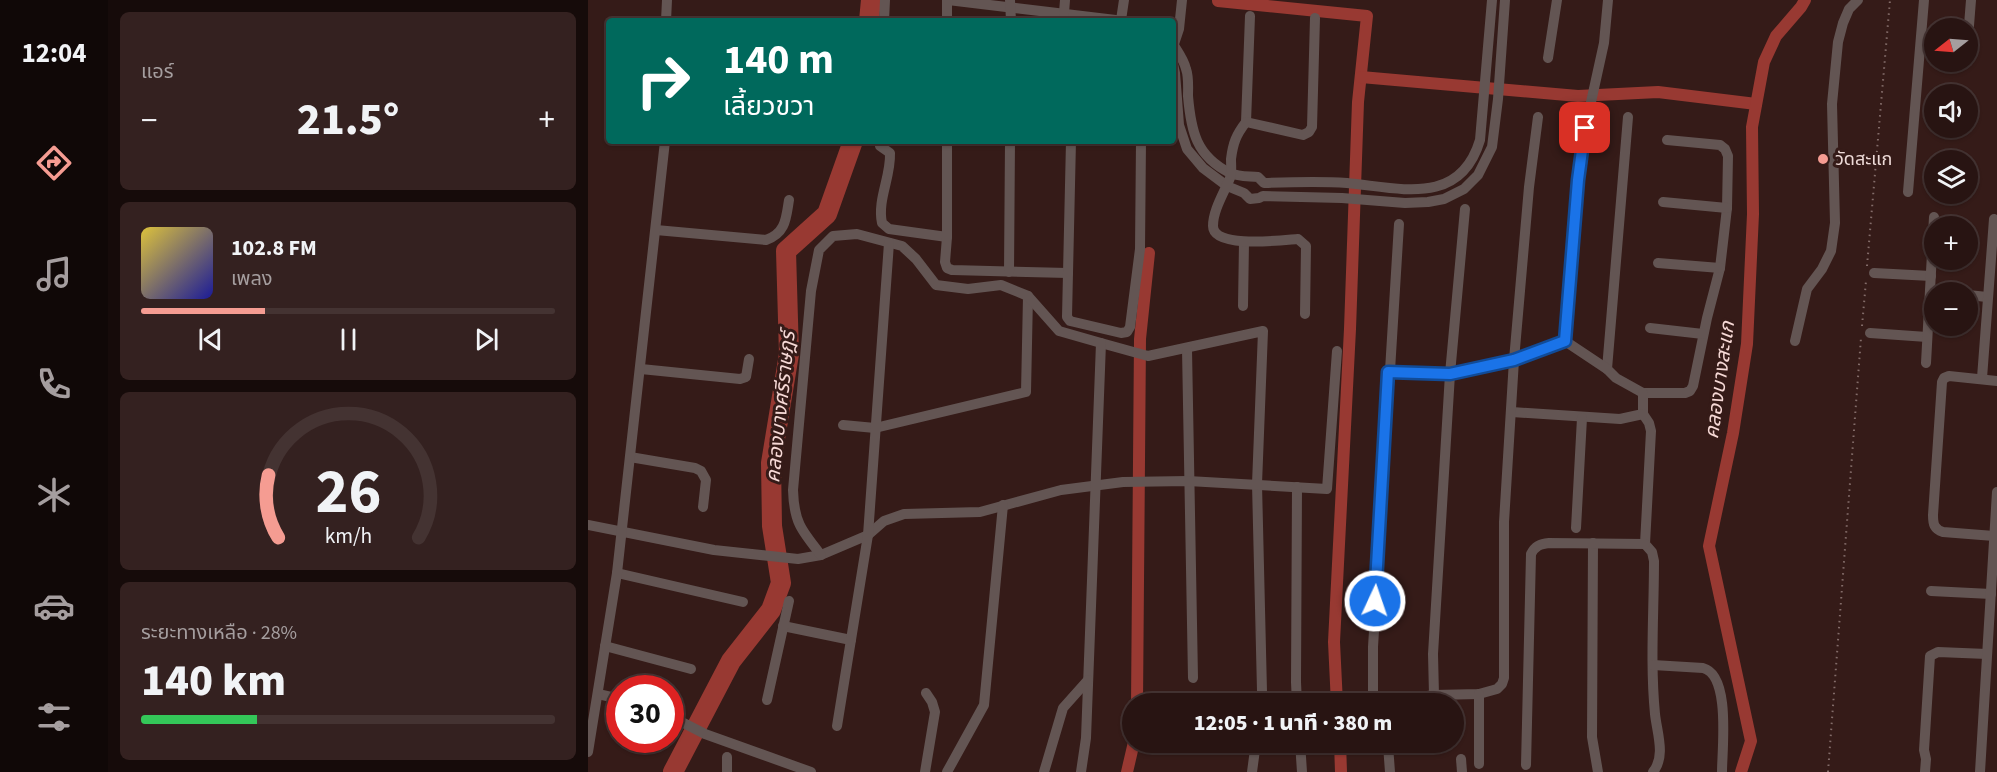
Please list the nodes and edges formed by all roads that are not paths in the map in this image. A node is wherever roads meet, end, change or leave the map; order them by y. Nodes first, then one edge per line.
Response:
1 (667, 0) edge
2 (885, 0) edge
3 (948, 0) edge
4 (1065, 0) edge
5 (1124, 0) edge
6 (1182, 0) edge
7 (1492, 0) edge
8 (1505, 0) edge
9 (1557, 0) edge
10 (1608, 0) edge
11 (1858, 0) edge
12 (1924, 0) edge
13 (1971, 0) edge
14 (971, 1) edge
15 (1010, 4) edge
16 (1251, 15) dead end
17 (1072, 16) edge
18 (666, 18) edge
19 (884, 18) edge
20 (947, 18) edge
21 (1092, 18) edge
22 (1123, 18) edge
23 (1315, 18) dead end
24 (1970, 18) edge
25 (1176, 37) edge
26 (1176, 50) edge
27 (1548, 58) dead end
28 (1176, 73) edge
29 (1538, 117) dead end
30 (1628, 117) dead end
31 (1246, 122) junction
32 (1667, 140) dead end
33 (665, 144) edge
34 (880, 144) edge
35 (947, 144) edge
36 (1010, 144) edge
37 (1071, 144) edge
38 (1141, 144) edge
39 (1231, 174) junction
40 (1249, 178) junction
41 (1264, 183) junction
42 (1227, 186) junction
43 (1406, 190) junction
44 (1908, 192) dead end
45 (1244, 193) junction
46 (1263, 196) junction
47 (789, 200) dead end
48 (1663, 202) dead end
49 (1405, 203) junction
50 (1727, 208) junction
51 (1464, 209) dead end
52 (1994, 219) dead end
53 (1399, 224) dead end
54 (656, 230) junction
55 (947, 237) junction
56 (1244, 242) junction
57 (890, 243) junction
58 (1658, 263) dead end
59 (1720, 268) junction
60 (1931, 270) edge
61 (1009, 272) junction
62 (1068, 273) junction
63 (1874, 273) dead end
64 (1931, 276) junction
65 (1931, 282) edge
66 (1028, 296) junction
67 (1978, 297) edge
68 (1987, 297) junction
69 (1243, 306) dead end
70 (1305, 314) dead end
71 (1650, 328) dead end
72 (1870, 333) dead end
73 (1703, 334) junction
74 (1928, 337) joint
75 (1565, 341) junction
76 (1795, 341) dead end
77 (1101, 344) junction
78 (1187, 349) junction
79 (1337, 351) dead end
80 (748, 359) dead end
81 (1514, 360) junction
82 (1926, 363) dead end
83 (641, 369) junction
84 (1606, 369) junction
85 (1388, 372) junction
86 (1450, 374) junction
87 (1982, 378) junction
88 (1997, 381) edge
89 (1642, 393) junction
90 (1512, 412) junction
91 (1643, 414) junction
92 (1582, 418) junction
93 (843, 425) dead end
94 (875, 428) junction
95 (630, 457) junction
96 (1188, 481) junction
97 (1257, 484) junction
98 (1097, 486) junction
99 (1298, 487) junction
100 (1997, 492) edge
101 (1003, 505) junction
102 (703, 507) dead end
103 (588, 525) edge
104 (1576, 528) dead end
105 (622, 532) junction
106 (868, 535) junction
107 (1994, 536) junction
108 (1593, 543) junction
109 (1645, 544) junction
110 (821, 555) junction
111 (617, 573) junction
112 (1931, 591) dead end
113 (1991, 594) junction
114 (789, 601) dead end
115 (743, 602) dead end
116 (783, 626) junction
117 (851, 640) junction
118 (605, 646) junction
119 (1987, 654) junction
120 (1653, 665) junction
121 (691, 669) dead end
122 (1193, 678) dead end
123 (1088, 680) junction
124 (926, 693) dead end
125 (1262, 693) edge
126 (1297, 693) edge
127 (1374, 693) edge
128 (1434, 693) edge
129 (597, 694) junction
130 (1464, 694) edge
131 (1479, 694) junction
132 (606, 696) edge
133 (767, 700) dead end
134 (684, 723) edge
135 (837, 726) dead end
136 (1924, 750) junction
137 (588, 752) edge
138 (1255, 753) edge
139 (1301, 753) edge
140 (1389, 753) edge
141 (728, 757) dead end
142 (1461, 759) dead end
143 (1479, 764) dead end
144 (1526, 765) dead end
145 (727, 772) edge
146 (811, 772) edge
147 (925, 772) edge
148 (946, 772) edge
149 (1044, 772) edge
150 (1081, 772) edge
151 (1252, 772) edge
152 (1302, 772) edge
153 (1390, 772) edge
154 (1462, 772) edge
155 (1598, 772) edge
156 (1653, 772) edge
157 (1722, 772) edge
158 (1919, 772) edge
159 (1925, 772) edge
160 (1980, 772) edge

1 - 18 street
2 - 19 street
3 - 14 street
3 - 20 street
4 - 17 street
5 - 22 street
6 - 25 street
7 - 43 street
8 - 49 street
9 - 27 street
10 - 75 street
11 - 76 street
12 - 44 street
13 - 24 street
14 - 15 street
15 - 17 street
16 - 31 street
17 - 21 street
23 - 31 street
26 - 39 street
28 - 42 street
29 - 81 street
30 - 84 street
31 - 39 street
32 - 50 street
33 - 54 street
34 - 55 street
35 - 55 street
36 - 61 street
37 - 62 street
38 - 62 street
39 - 40 street
39 - 42 street
40 - 41 street
40 - 45 street
41 - 43 street
41 - 46 street
42 - 45 street
42 - 56 street
43 - 49 street
45 - 46 street
46 - 49 street
47 - 54 street
48 - 50 street
50 - 59 street
51 - 86 street
52 - 68 street
53 - 85 street
54 - 83 street
55 - 61 street
56 - 69 street
56 - 70 street
57 - 66 street
57 - 94 street
57 - 110 street
58 - 59 street
59 - 73 street
60 - 64 street
61 - 62 street
63 - 64 street
64 - 65 street
66 - 77 street
66 - 94 street
67 - 68 street
68 - 87 street
71 - 73 street
72 - 74 street
73 - 89 street
74 - 82 street
75 - 81 street
75 - 84 street
77 - 78 street
77 - 98 street
78 - 96 street
78 - 97 street
79 - 99 street
80 - 83 street
81 - 86 street
81 - 90 street
83 - 95 street
84 - 89 street
85 - 86 street
85 - 127 street
86 - 128 street
87 - 88 street
87 - 107 street
89 - 91 street
90 - 92 street
90 - 131 street
91 - 92 street
91 - 109 street
92 - 104 street
93 - 94 street
94 - 106 street
95 - 102 street
95 - 105 street
96 - 97 street
96 - 98 street
96 - 122 street
97 - 99 street
97 - 125 street
98 - 101 street
98 - 123 street
99 - 126 street
100 - 107 street
101 - 106 street
101 - 148 street
103 - 105 street
105 - 110 street
105 - 111 street
106 - 110 street
106 - 117 street
107 - 113 street
108 - 109 street
108 - 144 street
108 - 155 street
109 - 120 street
111 - 115 street
111 - 118 street
112 - 113 street
113 - 119 street
114 - 116 street
116 - 117 street
116 - 133 street
117 - 135 street
118 - 121 street
118 - 129 street
119 - 136 street
119 - 160 street
120 - 156 street
120 - 157 street
123 - 149 street
123 - 150 street
124 - 147 street
129 - 132 street
129 - 137 street
130 - 131 street
131 - 143 street
134 - 146 street
136 - 158 street
136 - 159 street
138 - 151 street
139 - 152 street
140 - 153 street
141 - 145 street
142 - 154 street

